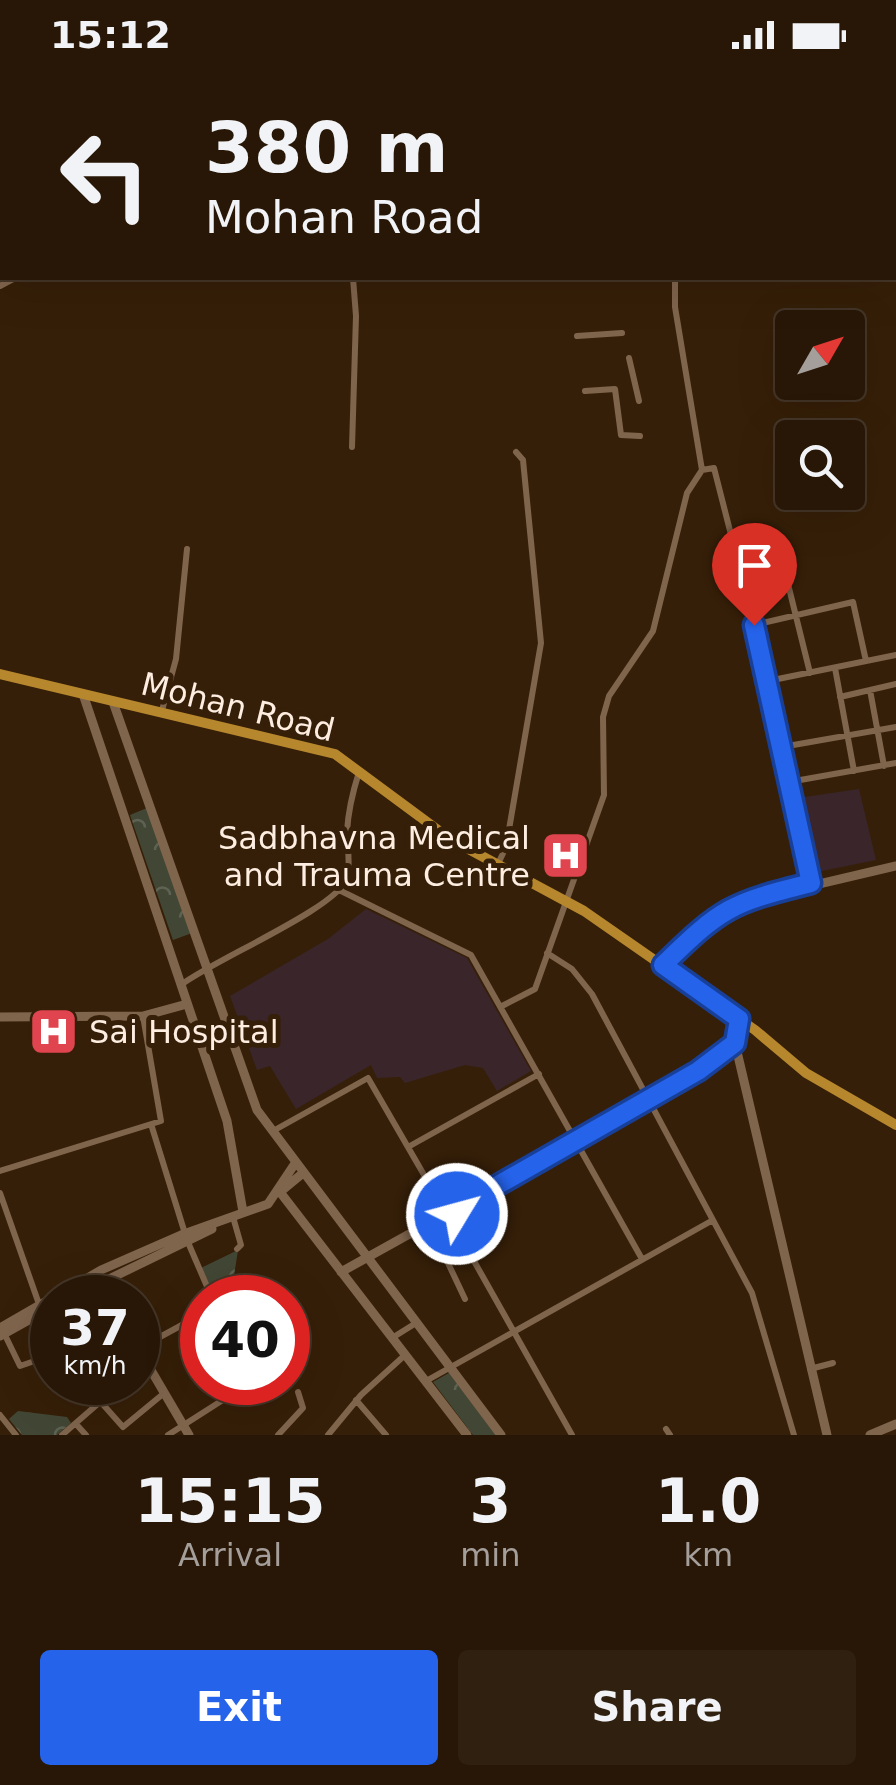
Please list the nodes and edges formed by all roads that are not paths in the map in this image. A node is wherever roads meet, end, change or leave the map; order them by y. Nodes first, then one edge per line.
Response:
1 (353, 280) edge
2 (675, 280) edge
3 (622, 333) dead end
4 (577, 336) dead end
5 (628, 358) dead end
6 (584, 391) dead end
7 (639, 401) dead end
8 (640, 436) dead end
9 (352, 448) dead end
10 (516, 452) dead end
11 (702, 470) junction
12 (188, 550) dead end
13 (787, 580) dead end
14 (796, 617) junction
15 (754, 625) junction
16 (896, 655) edge
17 (866, 661) junction
18 (834, 668) junction
19 (810, 673) junction
20 (0, 674) edge
21 (768, 681) junction
22 (896, 684) edge
23 (870, 690) junction
24 (83, 694) junction
25 (840, 697) junction
26 (113, 702) junction
27 (160, 715) junction
28 (896, 727) edge
29 (878, 730) junction
30 (848, 736) junction
31 (782, 747) junction
32 (896, 764) edge
33 (884, 766) junction
34 (360, 768) junction
35 (854, 771) junction
36 (789, 782) junction
37 (896, 866) edge
38 (497, 867) junction
39 (811, 883) junction
40 (339, 890) junction
41 (564, 902) junction
42 (547, 953) junction
43 (663, 965) junction
44 (206, 966) junction
45 (180, 986) junction
46 (187, 1004) junction
47 (502, 1006) junction
48 (143, 1016) junction
49 (0, 1017) edge
50 (739, 1019) junction
51 (735, 1043) junction
52 (539, 1074) junction
53 (648, 1099) junction
54 (151, 1124) junction
55 (896, 1125) edge
56 (273, 1132) junction
57 (576, 1140) junction
58 (408, 1147) junction
59 (296, 1162) junction
60 (0, 1171) edge
61 (304, 1173) junction
62 (280, 1192) junction
63 (0, 1193) edge
64 (456, 1209) junction
65 (441, 1212) junction
66 (235, 1215) junction
67 (713, 1220) junction
68 (452, 1222) junction
69 (187, 1236) junction
70 (236, 1249) dead end
71 (367, 1258) junction
72 (642, 1259) junction
73 (448, 1263) dead end
74 (341, 1272) junction
75 (32, 1275) edge
76 (93, 1275) edge
77 (115, 1275) edge
78 (203, 1275) edge
79 (464, 1299) dead end
80 (30, 1316) edge
81 (416, 1323) junction
82 (514, 1331) junction
83 (1, 1332) edge
84 (392, 1338) junction
85 (405, 1355) junction
86 (833, 1362) dead end
87 (30, 1363) edge
88 (450, 1368) junction
89 (809, 1369) junction
90 (426, 1382) junction
91 (160, 1388) edge
92 (163, 1394) junction
93 (160, 1396) edge
94 (356, 1400) junction
95 (97, 1405) edge
96 (103, 1405) edge
97 (150, 1405) edge
98 (213, 1405) edge
99 (302, 1405) edge
100 (0, 1415) edge
101 (76, 1424) junction
102 (181, 1424) junction
103 (896, 1424) edge
104 (13, 1434) edge
105 (62, 1435) edge
106 (86, 1435) edge
107 (168, 1435) edge
108 (189, 1435) edge
109 (278, 1435) edge
110 (328, 1435) edge
111 (386, 1435) edge
112 (467, 1435) edge
113 (500, 1435) edge
114 (572, 1435) edge
115 (794, 1435) edge
116 (827, 1435) edge
117 (870, 1435) edge

1 - 9 street
2 - 11 street
3 - 4 street
5 - 7 street
6 - 8 street
10 - 38 street
11 - 15 street
11 - 41 street
12 - 27 street
13 - 14 street
14 - 15 street
14 - 17 street
14 - 19 street
15 - 21 street
16 - 17 street
17 - 18 street
18 - 19 street
18 - 25 street
19 - 21 street
20 - 24 main road, Mohan Road
21 - 31 street
22 - 23 street
23 - 25 street
23 - 29 street
24 - 26 main road, Mohan Road
24 - 45 street
25 - 30 street
26 - 27 main road, Mohan Road
26 - 44 street
27 - 34 main road, Mohan Road
28 - 29 street
29 - 30 street
29 - 33 street
30 - 31 street
30 - 35 street
31 - 36 street
32 - 33 street
33 - 35 street
34 - 38 main road, Mohan Road
34 - 40 street
35 - 36 street
36 - 39 street
37 - 39 street
38 - 41 main road, Mohan Road
39 - 43 street
40 - 44 street
40 - 47 street
41 - 42 street
41 - 43 main road, Mohan Road
42 - 47 street
42 - 53 street
43 - 50 main road, Mohan Road
44 - 45 street
44 - 56 street
45 - 46 street
46 - 48 street
46 - 66 street
47 - 52 street
48 - 49 street
48 - 54 street
50 - 51 street
50 - 55 main road, Mohan Road
51 - 53 street
51 - 89 street
52 - 57 street
52 - 58 street
53 - 57 street
53 - 67 street
54 - 60 street
54 - 69 street
56 - 58 street
56 - 59 street
57 - 64 street
57 - 72 street
58 - 65 street
59 - 61 street
59 - 62 street
61 - 62 street
61 - 71 street
62 - 66 street
62 - 74 street
63 - 75 street
64 - 65 street
64 - 68 street
65 - 68 street
65 - 71 street
66 - 69 street
66 - 70 street
67 - 72 street
67 - 115 street
68 - 82 street
69 - 76 street
69 - 77 street
69 - 78 street
71 - 74 street
71 - 81 street
72 - 82 street
73 - 79 street
74 - 84 street
80 - 83 street
81 - 84 street
81 - 88 street
82 - 88 street
82 - 114 street
83 - 87 street
84 - 85 street
85 - 90 street
85 - 94 street
86 - 89 street
88 - 90 street
88 - 113 street
89 - 116 street
90 - 112 street
91 - 92 street
92 - 93 street
92 - 102 street
94 - 110 street
94 - 111 street
95 - 101 street
96 - 97 street
98 - 102 street
99 - 109 street
100 - 104 street
101 - 105 street
101 - 106 street
102 - 107 street
102 - 108 street
103 - 117 street

